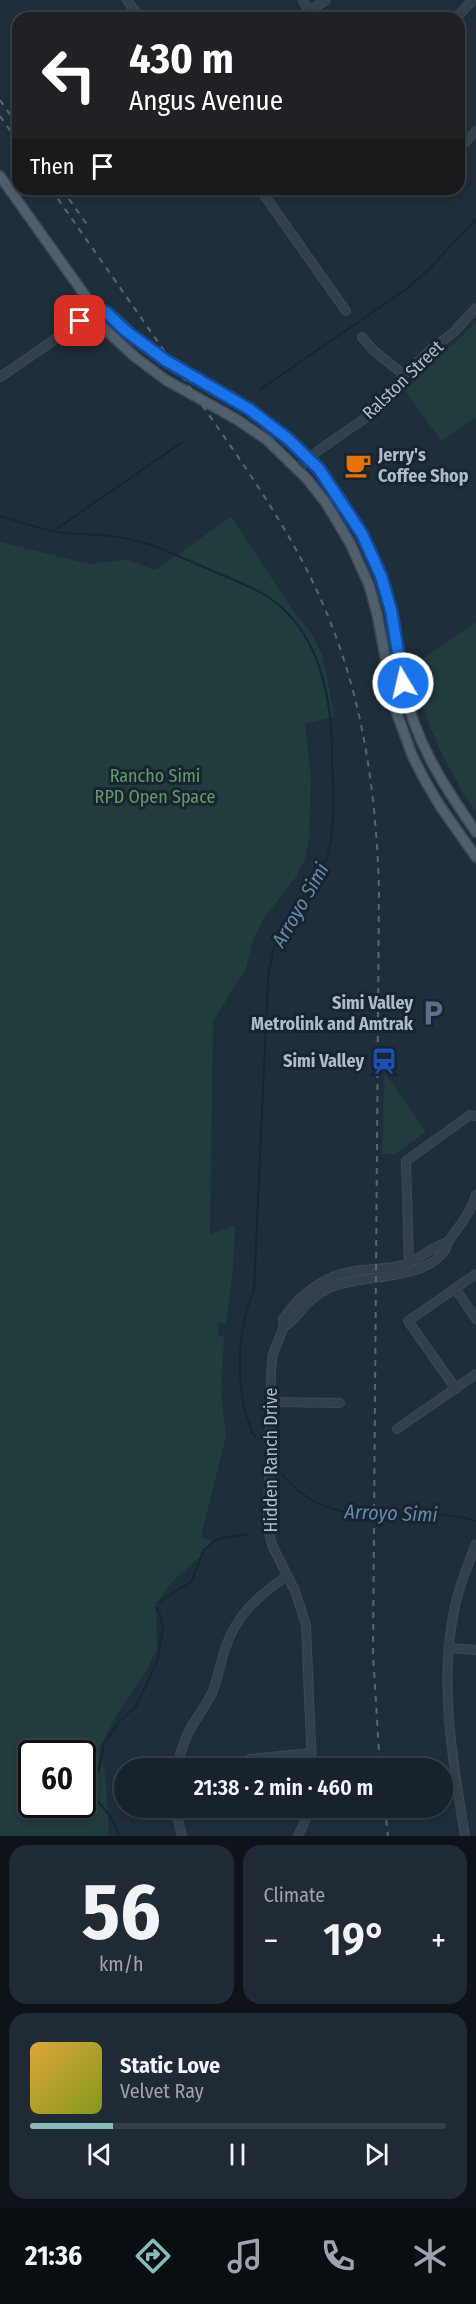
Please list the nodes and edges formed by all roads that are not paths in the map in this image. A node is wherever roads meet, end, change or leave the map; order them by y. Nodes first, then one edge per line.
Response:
1 (326, 0) edge
2 (473, 0) edge
3 (313, 12) edge
4 (462, 12) edge
5 (476, 131) edge
6 (465, 143) edge
7 (0, 176) edge
8 (12, 193) edge
9 (14, 195) edge
10 (264, 195) edge
11 (94, 308) junction
12 (476, 308) edge
13 (346, 311) dead end
14 (362, 337) dead end
15 (404, 375) junction
16 (0, 377) edge
17 (309, 458) junction
18 (298, 469) junction
19 (476, 832) edge
20 (476, 857) edge
21 (476, 1116) edge
22 (476, 1195) edge
23 (475, 1204) edge
24 (447, 1243) junction
25 (409, 1263) junction
26 (476, 1274) edge
27 (455, 1288) junction
28 (476, 1319) edge
29 (284, 1326) junction
30 (476, 1374) edge
31 (456, 1389) junction
32 (270, 1402) junction
33 (340, 1403) dead end
34 (397, 1430) dead end
35 (476, 1544) edge
36 (286, 1576) junction
37 (448, 1648) junction
38 (476, 1650) edge
39 (311, 1754) junction
40 (180, 1758) edge
41 (262, 1758) edge
42 (311, 1758) edge
43 (178, 1818) edge
44 (306, 1818) edge
45 (182, 1836) edge
46 (298, 1836) edge
47 (465, 1836) edge

1 - 3 street
2 - 4 street
5 - 6 street
7 - 8 main road
9 - 11 main road
10 - 13 street
11 - 16 street
11 - 17 main road
11 - 18 main road
12 - 15 street, Ralston Street
14 - 15 street
15 - 17 street, Ralston Street
17 - 18 street, Ralston Street
17 - 19 main road
18 - 20 main road
21 - 25 street
22 - 23 street, Hidden Ranch Drive
23 - 24 street, Hidden Ranch Drive
24 - 25 street, Hidden Ranch Drive
24 - 29 street, Hidden Ranch Drive
25 - 29 street, Hidden Ranch Drive
26 - 27 street
27 - 28 street
27 - 31 street
29 - 32 street, Hidden Ranch Drive
30 - 31 street
31 - 34 street
32 - 33 street
32 - 36 street, Hidden Ranch Drive
35 - 37 street
36 - 39 street, Hidden Ranch Drive
36 - 40 street
37 - 38 street
37 - 47 street
39 - 41 street
39 - 42 street, Hidden Ranch Drive
43 - 45 street
44 - 46 street

